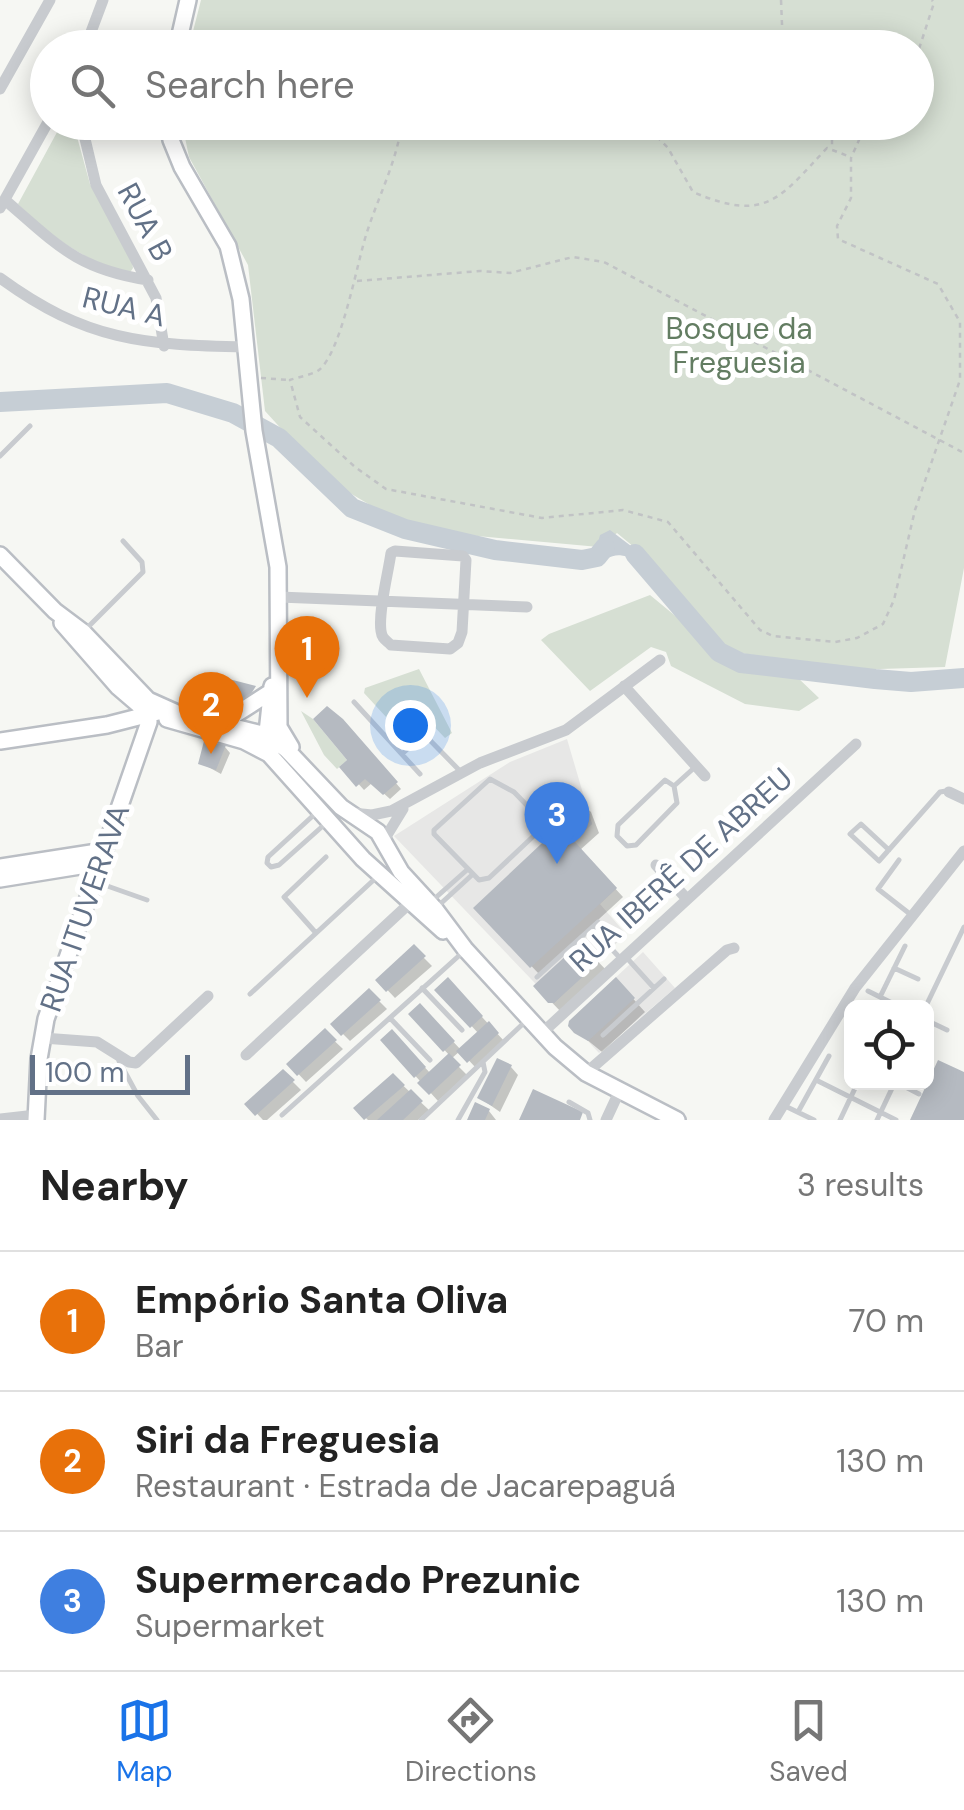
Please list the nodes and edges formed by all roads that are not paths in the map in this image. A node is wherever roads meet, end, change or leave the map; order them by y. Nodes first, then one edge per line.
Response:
1 (50, 0) edge
2 (104, 0) edge
3 (188, 0) edge
4 (33, 30) edge
5 (93, 30) edge
6 (181, 30) edge
7 (30, 36) edge
8 (0, 90) edge
9 (38, 140) edge
10 (85, 140) edge
11 (173, 140) edge
12 (2, 204) edge
13 (0, 278) edge
14 (148, 280) junction
15 (164, 346) junction
16 (248, 347) junction
17 (30, 426) dead end
18 (0, 456) edge
19 (123, 540) dead end
20 (0, 555) edge
21 (279, 597) junction
22 (384, 600) junction
23 (464, 604) junction
24 (527, 606) dead end
25 (55, 611) junction
26 (82, 632) junction
27 (660, 660) dead end
28 (276, 673) junction
29 (624, 686) junction
30 (118, 687) junction
31 (269, 693) junction
32 (354, 702) dead end
33 (149, 707) junction
34 (216, 722) junction
35 (107, 726) junction
36 (417, 726) dead end
37 (199, 730) junction
38 (424, 734) junction
39 (266, 735) junction
40 (0, 741) edge
41 (856, 744) dead end
42 (138, 752) junction
43 (402, 754) junction
44 (275, 760) junction
45 (297, 760) junction
46 (700, 771) joint
47 (461, 772) junction
48 (420, 774) dead end
49 (674, 786) junction
50 (949, 792) joint
51 (964, 799) edge
52 (409, 802) junction
53 (346, 812) junction
54 (324, 815) junction
55 (384, 840) junction
56 (889, 850) junction
57 (964, 851) edge
58 (101, 857) junction
59 (326, 857) dead end
60 (899, 860) dead end
61 (656, 864) dead end
62 (0, 867) edge
63 (470, 872) junction
64 (380, 874) junction
65 (0, 879) edge
66 (93, 881) junction
67 (686, 898) junction
68 (147, 900) dead end
69 (411, 902) junction
70 (432, 906) junction
71 (912, 916) junction
72 (964, 927) edge
73 (316, 933) junction
74 (905, 946) dead end
75 (734, 948) dead end
76 (465, 949) junction
77 (622, 957) junction
78 (894, 968) junction
79 (537, 977) dead end
80 (664, 979) dead end
81 (918, 980) dead end
82 (422, 988) junction
83 (654, 988) junction
84 (868, 991) dead end
85 (250, 994) dead end
86 (208, 996) dead end
87 (880, 996) junction
88 (887, 1000) edge
89 (928, 1000) edge
90 (390, 1018) junction
91 (528, 1018) junction
92 (934, 1024) edge
93 (462, 1030) dead end
94 (946, 1030) dead end
95 (542, 1033) junction
96 (603, 1035) dead end
97 (43, 1038) junction
98 (113, 1050) junction
99 (246, 1055) dead end
100 (830, 1056) dead end
101 (430, 1060) dead end
102 (484, 1062) junction
103 (586, 1072) junction
104 (816, 1080) junction
105 (854, 1090) edge
106 (891, 1090) edge
107 (912, 1090) edge
108 (620, 1092) junction
109 (920, 1094) dead end
110 (851, 1098) junction
111 (569, 1102) dead end
112 (784, 1105) junction
113 (798, 1112) junction
114 (880, 1112) junction
115 (282, 1115) dead end
116 (36, 1117) edge
117 (0, 1119) edge
118 (157, 1120) edge
119 (421, 1120) edge
120 (458, 1120) edge
121 (590, 1120) edge
122 (606, 1120) edge
123 (677, 1120) edge
124 (774, 1120) edge
125 (814, 1120) edge
126 (840, 1120) edge
127 (877, 1120) edge
128 (896, 1120) edge

1 - 4 street
2 - 5 street
3 - 6 main road
7 - 8 street
9 - 12 street
10 - 14 street, RUA B
11 - 16 main road
12 - 14 street
13 - 15 street, RUA A
14 - 15 street, RUA B
15 - 16 street, RUA A
16 - 21 main road
17 - 18 lane
19 - 26 lane
20 - 25 main road
21 - 22 street
21 - 28 main road
22 - 23 street
22 - 23 street
22 - 23 street
23 - 24 street
25 - 26 main road
25 - 30 main road
26 - 33 main road
27 - 29 street
28 - 31 main road
28 - 45 main road
29 - 46 street
29 - 47 street
30 - 33 main road
30 - 35 main road
31 - 34 main road
31 - 39 main road
32 - 43 lane
33 - 34 main road
33 - 35 main road
33 - 37 main road
33 - 42 main road, RUA ITUVERAVA
34 - 39 main road
35 - 40 main road
35 - 42 main road
36 - 38 lane
37 - 42 main road
37 - 44 main road
38 - 43 lane
38 - 47 lane
39 - 44 main road
39 - 45 main road
41 - 67 street, RUA IBERÊ DE ABREU
42 - 58 main road, RUA ITUVERAVA
43 - 48 lane
44 - 54 main road
45 - 53 main road
46 - 49 lane
47 - 52 street
49 - 49 lane
50 - 51 street
50 - 56 lane
52 - 53 street
52 - 55 street
53 - 55 main road
54 - 54 lane
54 - 55 main road
54 - 64 main road
55 - 70 main road
56 - 56 lane
57 - 71 street
58 - 62 main road
58 - 65 main road
58 - 66 main road, RUA ITUVERAVA
59 - 73 lane
60 - 71 lane
61 - 67 street
63 - 63 lane
63 - 70 lane
64 - 69 main road
64 - 73 lane
66 - 68 lane
66 - 97 main road, RUA ITUVERAVA
67 - 77 street, RUA IBERÊ DE ABREU
69 - 76 main road
69 - 99 street
70 - 76 main road
71 - 112 street
72 - 89 lane
73 - 85 lane
74 - 78 lane
75 - 103 street
76 - 82 lane
76 - 91 main road
77 - 79 lane
77 - 83 lane
77 - 95 street, RUA IBERÊ DE ABREU
78 - 81 lane
78 - 87 lane
80 - 83 lane
82 - 90 lane
82 - 93 lane
83 - 96 lane
84 - 87 lane
86 - 98 street
87 - 88 lane
90 - 101 lane
90 - 115 lane
91 - 95 main road
91 - 102 lane
92 - 94 lane
95 - 103 main road
97 - 98 street
97 - 116 main road, RUA ITUVERAVA
98 - 118 lane
100 - 104 lane
102 - 119 lane
102 - 120 lane
103 - 108 main road
104 - 110 lane
104 - 113 lane
105 - 110 lane
106 - 114 lane
107 - 109 lane
108 - 122 street
108 - 123 main road
110 - 114 lane
110 - 126 lane
111 - 121 lane
112 - 113 lane
112 - 124 street
113 - 125 lane
114 - 127 lane
114 - 128 lane
116 - 117 street

